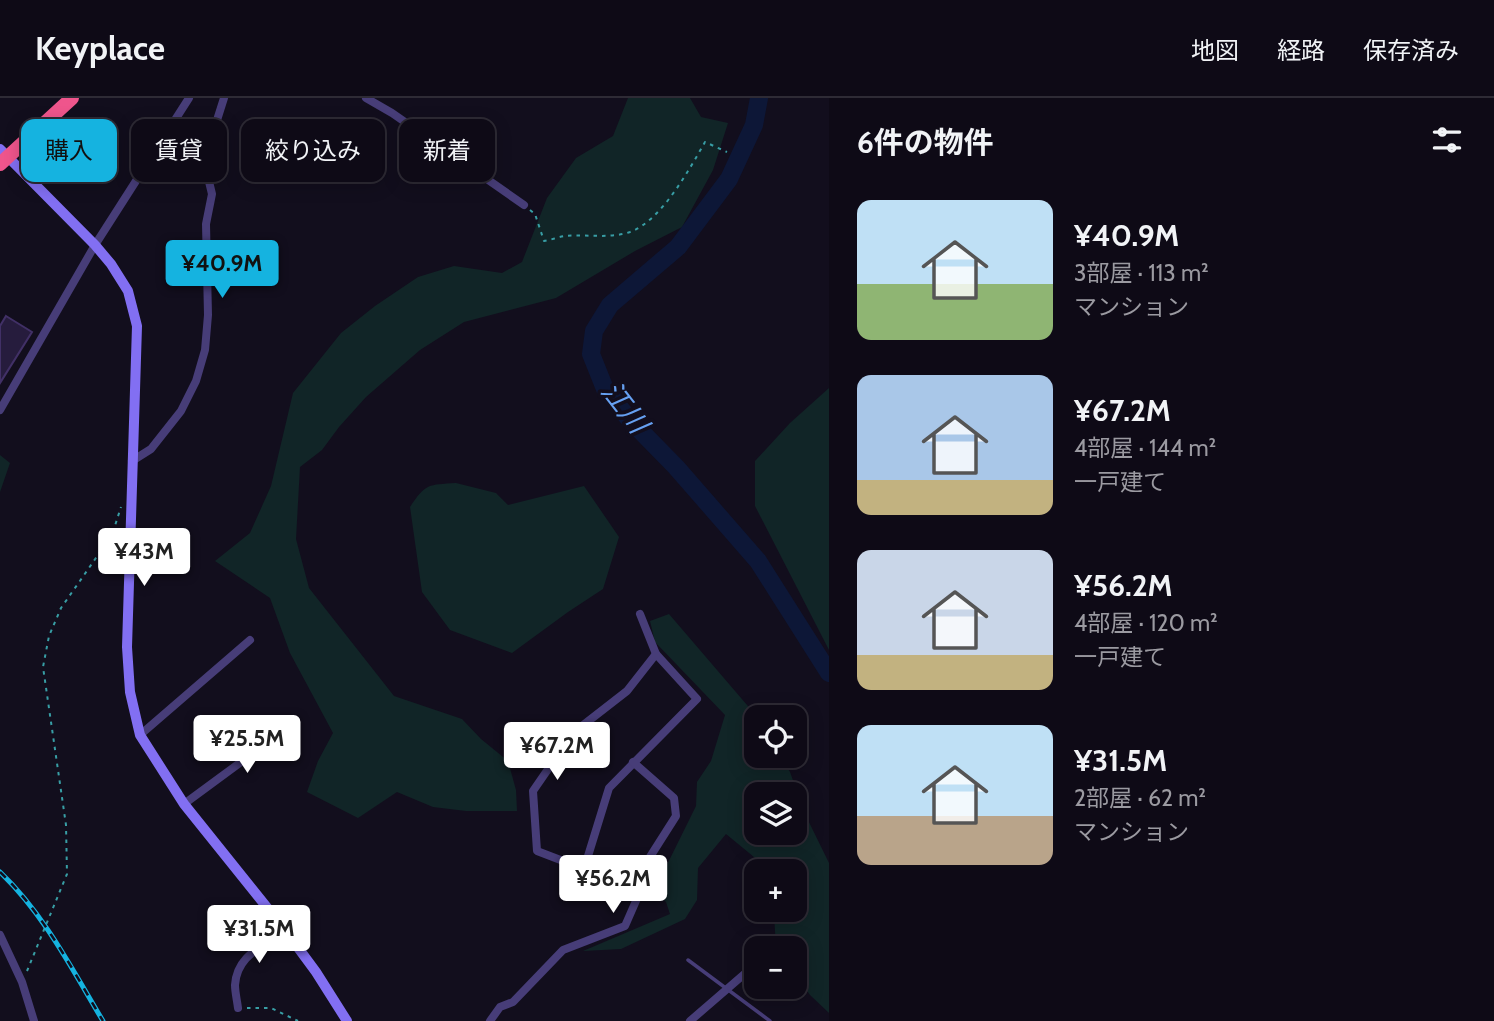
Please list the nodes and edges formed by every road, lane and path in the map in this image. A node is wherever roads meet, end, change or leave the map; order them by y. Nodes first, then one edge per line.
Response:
1 (72, 98) edge
2 (189, 98) edge
3 (224, 98) edge
4 (366, 98) edge
5 (727, 152) dead end
6 (2, 156) edge
7 (524, 205) joint
8 (95, 245) junction
9 (0, 410) edge
10 (132, 461) junction
11 (131, 495) junction
12 (640, 614) dead end
13 (250, 640) dead end
14 (656, 654) junction
15 (294, 723) dead end
16 (140, 735) junction
17 (633, 762) junction
18 (184, 804) junction
19 (584, 869) junction
20 (639, 894) junction
21 (285, 930) junction
22 (0, 935) edge
23 (688, 960) dead end
24 (744, 974) edge
25 (22, 982) junction
26 (726, 990) junction
27 (238, 1007) joint
28 (34, 1021) edge
29 (298, 1021) edge
30 (347, 1021) edge
31 (489, 1021) edge
32 (690, 1021) edge
33 (771, 1021) edge

1 - 6 highway
2 - 8 street
3 - 10 street
4 - 7 street
5 - 7 path
6 - 8 street
8 - 9 street
8 - 10 street
10 - 11 street
11 - 16 street
11 - 25 path
12 - 14 street
13 - 16 street
14 - 17 street
14 - 19 street
15 - 18 street
16 - 18 street
17 - 19 street
17 - 20 street
18 - 21 street
19 - 20 street
20 - 31 street
21 - 27 street
21 - 30 street
22 - 25 street
23 - 26 lane
24 - 26 street
25 - 28 street
26 - 32 street
26 - 33 lane
27 - 29 path

